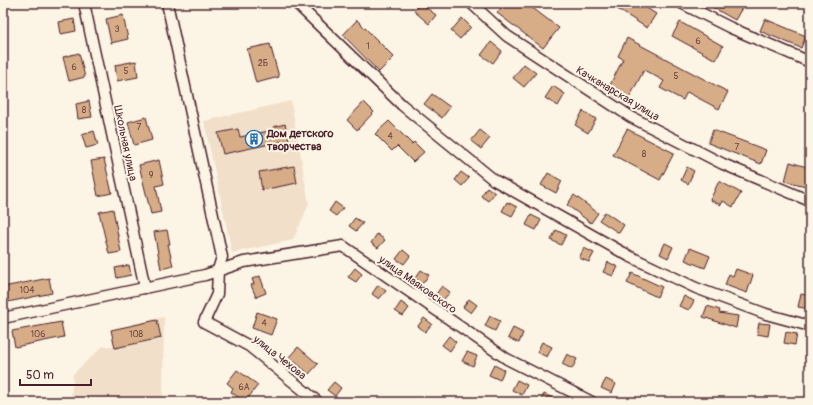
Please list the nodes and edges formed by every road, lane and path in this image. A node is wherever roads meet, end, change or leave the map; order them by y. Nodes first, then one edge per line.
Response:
1 (84, 3) edge
2 (167, 3) edge
3 (296, 3) edge
4 (471, 3) edge
5 (682, 3) edge
6 (810, 62) edge
7 (810, 201) edge
8 (218, 270) junction
9 (145, 288) junction
10 (3, 318) edge
11 (810, 326) edge
12 (318, 402) edge
13 (592, 402) edge

1 - 9 street, Школьная улица
2 - 8 street
3 - 11 street
4 - 7 street, Качканарская улица
5 - 6 street
8 - 9 street, улица Маяковского
8 - 12 street, улица Чехова
8 - 13 street, улица Маяковского
9 - 10 street, улица Маяковского

